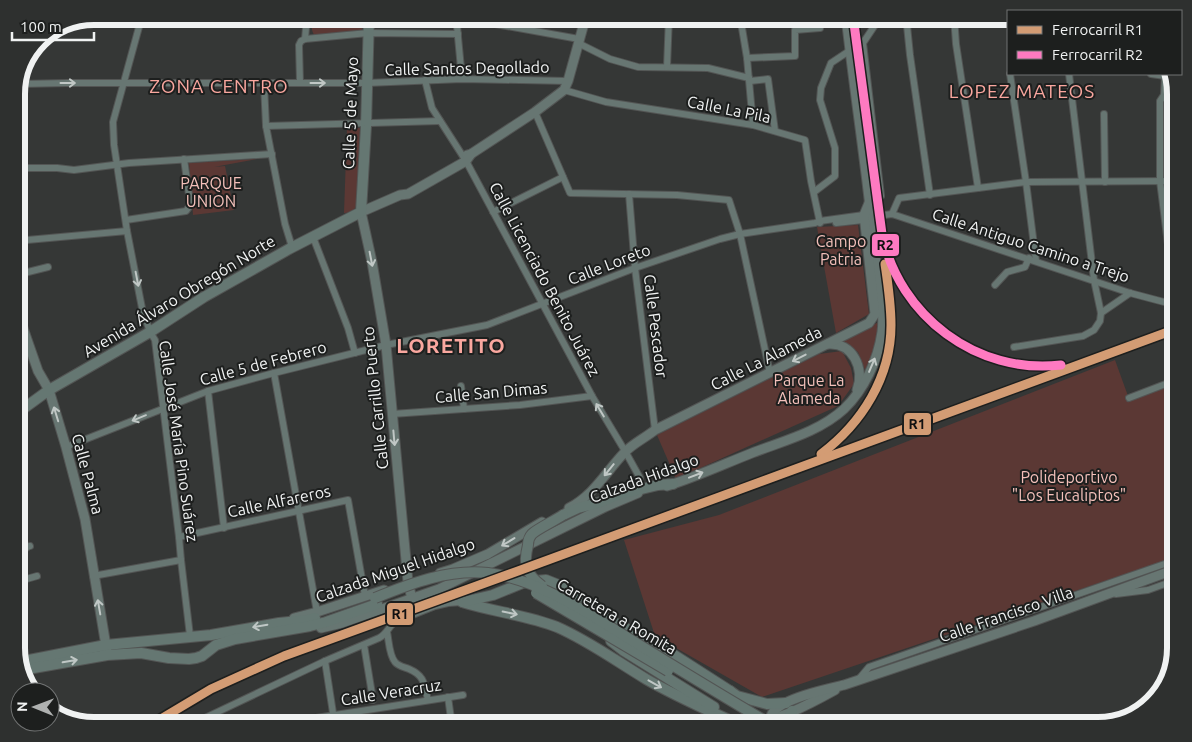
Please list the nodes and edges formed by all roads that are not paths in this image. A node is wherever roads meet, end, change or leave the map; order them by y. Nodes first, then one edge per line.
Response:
1 (140, 25) edge
2 (306, 25) edge
3 (368, 25) edge
4 (457, 25) edge
5 (497, 25) edge
6 (583, 25) edge
7 (669, 25) edge
8 (742, 25) edge
9 (847, 25) edge
10 (874, 25) edge
11 (907, 25) edge
12 (955, 25) edge
13 (820, 28) dead end
14 (368, 32) junction
15 (458, 34) junction
16 (305, 39) junction
17 (579, 41) junction
18 (849, 51) junction
19 (747, 58) junction
20 (667, 67) junction
21 (1010, 75) edge
22 (1069, 75) edge
23 (462, 79) junction
24 (749, 79) junction
25 (425, 80) junction
26 (568, 81) junction
27 (300, 82) junction
28 (124, 83) junction
29 (367, 83) junction
30 (26, 84) edge
31 (264, 84) junction
32 (1166, 86) edge
33 (564, 90) junction
34 (535, 112) junction
35 (1104, 114) dead end
36 (440, 121) junction
37 (366, 124) junction
38 (753, 125) junction
39 (266, 126) junction
40 (775, 131) junction
41 (272, 154) junction
42 (466, 157) junction
43 (184, 159) junction
44 (117, 165) junction
45 (25, 168) edge
46 (563, 177) junction
47 (1160, 181) junction
48 (1167, 181) edge
49 (1026, 182) junction
50 (1082, 182) junction
51 (1105, 182) junction
52 (978, 188) junction
53 (814, 192) junction
54 (629, 194) junction
55 (930, 195) junction
56 (881, 196) dead end
57 (361, 212) junction
58 (492, 212) junction
59 (892, 214) junction
60 (870, 217) junction
61 (126, 220) junction
62 (818, 223) junction
63 (1167, 228) edge
64 (128, 231) junction
65 (740, 234) junction
66 (313, 237) junction
67 (25, 241) edge
68 (292, 247) junction
69 (1032, 259) junction
70 (48, 267) dead end
71 (635, 268) junction
72 (25, 273) edge
73 (1094, 280) junction
74 (995, 285) dead end
75 (1130, 293) junction
76 (1167, 302) edge
77 (542, 305) junction
78 (1101, 313) junction
79 (879, 315) junction
80 (150, 332) junction
81 (25, 335) edge
82 (386, 345) junction
83 (825, 345) junction
84 (1014, 347) dead end
85 (355, 353) junction
86 (274, 373) junction
87 (770, 373) junction
88 (1167, 383) edge
89 (461, 386) dead end
90 (49, 390) junction
91 (208, 391) junction
92 (592, 396) junction
93 (1129, 398) dead end
94 (853, 399) junction
95 (25, 405) edge
96 (163, 408) junction
97 (464, 409) junction
98 (392, 414) junction
99 (655, 430) junction
100 (66, 447) junction
101 (626, 451) junction
102 (673, 484) junction
103 (594, 489) joint
104 (638, 490) junction
105 (299, 510) junction
106 (561, 514) junction
107 (564, 527) junction
108 (224, 528) junction
109 (179, 537) junction
110 (25, 538) edge
111 (25, 548) edge
112 (490, 558) junction
113 (180, 560) junction
114 (1167, 563) edge
115 (1167, 572) edge
116 (436, 574) junction
117 (38, 576) dead end
118 (94, 576) junction
119 (25, 580) edge
120 (408, 582) junction
121 (1167, 583) edge
122 (439, 589) junction
123 (553, 594) junction
124 (1105, 595) junction
125 (372, 599) junction
126 (412, 599) junction
127 (462, 602) junction
128 (317, 612) junction
129 (587, 613) junction
130 (279, 623) junction
131 (387, 632) junction
132 (603, 633) junction
133 (259, 635) junction
134 (190, 636) junction
135 (364, 645) junction
136 (107, 650) junction
137 (202, 656) junction
138 (185, 658) junction
139 (325, 661) junction
140 (27, 664) edge
141 (858, 680) junction
142 (733, 693) junction
143 (462, 695) dead end
144 (448, 697) junction
145 (373, 700) dead end
146 (428, 700) junction
147 (789, 707) junction
148 (333, 715) junction
149 (728, 716) joint
150 (207, 717) edge
151 (321, 717) edge
152 (451, 717) edge
153 (722, 717) edge
154 (756, 717) edge
155 (757, 717) edge
156 (777, 717) edge
157 (788, 717) edge

1 - 28 street, Calle José María Pino Suárez
2 - 16 street
3 - 14 main road, Calle 5 de Mayo
4 - 15 street
5 - 17 street
6 - 17 street
7 - 20 street
8 - 19 street
9 - 18 street, Calzada Hidalgo
10 - 56 street
11 - 55 street
12 - 52 street
13 - 19 street
14 - 15 street
14 - 16 street
14 - 29 main road, Calle 5 de Mayo
15 - 23 street
16 - 27 street
17 - 20 street
17 - 26 street
18 - 53 street
18 - 60 street, Calzada Hidalgo
19 - 24 street
20 - 24 street
21 - 49 street
22 - 50 street
23 - 25 street, Calle Santos Degollado
23 - 26 street, Calle Santos Degollado
24 - 38 street
24 - 40 street
25 - 29 street, Calle Santos Degollado
25 - 36 street, Calle Licenciado Benito Juárez
26 - 33 street
27 -> 29 street, Calle Santos Degollado
27 - 31 street, Calle Santos Degollado
30 -> 28 street, Calle Santos Degollado
28 - 31 street, Calle Santos Degollado
28 - 44 street, Calle José María Pino Suárez
29 - 37 main road, Calle 5 de Mayo
31 - 39 street
32 - 47 street
33 - 34 street
33 - 38 street, Calle La Pila
34 - 42 street
34 - 46 street
35 - 51 street
36 - 37 street
36 - 42 street, Calle Licenciado Benito Juárez
37 - 39 street
37 - 57 main road, Calle 5 de Mayo
38 - 40 street, Calle La Pila
39 - 41 street
40 - 53 street, Calle La Pila
41 - 43 street
41 - 68 street
42 - 57 street
42 - 58 street, Calle Licenciado Benito Juárez
43 - 44 street
43 - 61 street
44 - 45 street
44 - 61 street, Calle José María Pino Suárez
46 - 54 street
46 - 58 street
47 - 48 street
47 - 51 street
47 - 63 street
49 - 50 street
49 - 52 street
49 - 69 street
50 - 51 street
50 - 73 street
52 - 55 street
53 - 62 street, Calle La Pila
54 - 65 street
54 - 71 street, Calle Pescador
55 - 59 street
57 - 66 main road, Avenida Álvaro Obregón Norte
57 -> 82 street, Calle Carrillo Puerto
58 - 77 street, Calle Licenciado Benito Juárez
59 - 60 street, Calle Antiguo Camino a Trejo
59 - 69 street, Calle Antiguo Camino a Trejo
60 - 62 street, Calle Loreto
60 - 79 street, Calzada Hidalgo
61 - 64 street, Calle José María Pino Suárez
62 - 65 street, Calle Loreto
64 - 67 street
64 -> 80 street, Calle José María Pino Suárez
65 - 71 street, Calle Loreto
65 - 87 street
66 - 68 main road, Avenida Álvaro Obregón Norte
66 - 85 street
68 - 80 main road, Avenida Álvaro Obregón Norte
69 - 73 street, Calle Antiguo Camino a Trejo
69 - 74 street
70 - 72 street
71 - 77 street, Calle Loreto
71 - 99 street, Calle Pescador
73 - 75 street, Calle Antiguo Camino a Trejo
73 - 78 street
75 - 76 street, Calle Antiguo Camino a Trejo
75 - 78 street
77 - 82 street, Calle Loreto
77 - 92 street, Calle Licenciado Benito Juárez
78 - 84 street
79 - 83 street, Calle La Alameda
94 -> 79 street, Calzada Hidalgo
80 - 90 main road, Avenida Álvaro Obregón Norte
80 - 96 street, Calle José María Pino Suárez
81 - 90 street, Calle Palma
82 - 85 street, Calle 5 de Febrero
82 - 98 street, Calle Carrillo Puerto
83 -> 87 street, Calle La Alameda
83 - 94 street
85 - 86 street, Calle 5 de Febrero
86 - 91 street, Calle 5 de Febrero
86 - 105 street
87 - 99 street, Calle La Alameda
88 - 93 street
89 - 97 street
90 - 95 main road, Avenida Álvaro Obregón Norte
100 -> 90 street, Calle Palma
91 - 96 street, Calle 5 de Febrero
91 - 108 street
92 - 97 street, Calle San Dimas
101 -> 92 street, Calle Licenciado Benito Juárez
102 -> 94 street, Calzada Hidalgo
96 -> 100 street, Calle 5 de Febrero
96 - 109 street, Calle José María Pino Suárez
97 - 98 street, Calle San Dimas
98 -> 120 street, Calle Carrillo Puerto
99 - 101 street, Calle La Alameda
100 - 118 street, Calle Palma
101 -> 103 street, Calle La Alameda
101 - 104 street, Calle Licenciado Benito Juárez
102 - 104 main road
102 - 107 street, Calzada Hidalgo
103 - 106 street, Calzada Miguel Hidalgo
104 - 106 main road
105 - 108 street, Calle Alfareros
105 - 125 street, Calle Alfareros
105 - 128 street
106 - 107 street
106 -> 112 street, Calzada Miguel Hidalgo
106 - 123 main road, bridge
107 - 112 street, Calzada Hidalgo
108 - 109 street, Calle Alfareros
109 - 113 street, Calle José María Pino Suárez
110 - 111 street
112 - 116 street, Calzada Miguel Hidalgo
112 - 122 street, Calzada Hidalgo
113 - 118 street
113 - 134 street, Calle José María Pino Suárez
114 - 141 street
115 - 124 street, Calle Francisco Villa
116 - 120 street, Calzada Miguel Hidalgo
116 - 122 street
117 - 119 street
136 -> 118 street, Calle Palma
120 - 125 street, Calzada Miguel Hidalgo
120 - 126 street, Calle Carrillo Puerto
121 - 124 street
122 - 126 street, Calzada Hidalgo
123 - 125 main road, Carretera a Romita, bridge
123 - 129 main road, Carretera a Romita, bridge
124 - 141 street, Calle Francisco Villa
125 - 128 street, Calzada Miguel Hidalgo
125 - 130 main road, Calzada Miguel Hidalgo
125 - 132 main road, Carretera a Romita, bridge
125 - 133 main road, Calzada Miguel Hidalgo
126 - 133 street, Calzada Hidalgo
127 - 131 street
127 - 142 main road
127 -> 153 main road
128 - 130 street, Calzada Miguel Hidalgo
129 - 142 main road, bridge
129 - 155 main road, Carretera a Romita, bridge
130 -> 134 main road, Calzada Miguel Hidalgo
131 - 135 street
131 - 146 street
132 - 149 main road, bridge
132 - 154 main road, Carretera a Romita, bridge
133 - 137 main road, Calzada Miguel Hidalgo
134 - 136 main road, Calzada Miguel Hidalgo
134 - 137 main road
134 - 138 main road
135 - 139 street
135 - 145 street
136 - 138 main road, Calzada Miguel Hidalgo
136 - 140 main road, Calzada Miguel Hidalgo
137 - 138 main road, Calzada Miguel Hidalgo
139 - 148 street
139 - 150 street
141 - 147 street, Calle Francisco Villa
142 - 147 main road
142 - 149 main road
143 - 144 street, Calle Veracruz
144 - 146 street, Calle Veracruz
144 - 152 street
146 - 148 street, Calle Veracruz
147 - 156 street, Calle Francisco Villa
147 - 157 main road
148 - 151 street, Calle Veracruz

